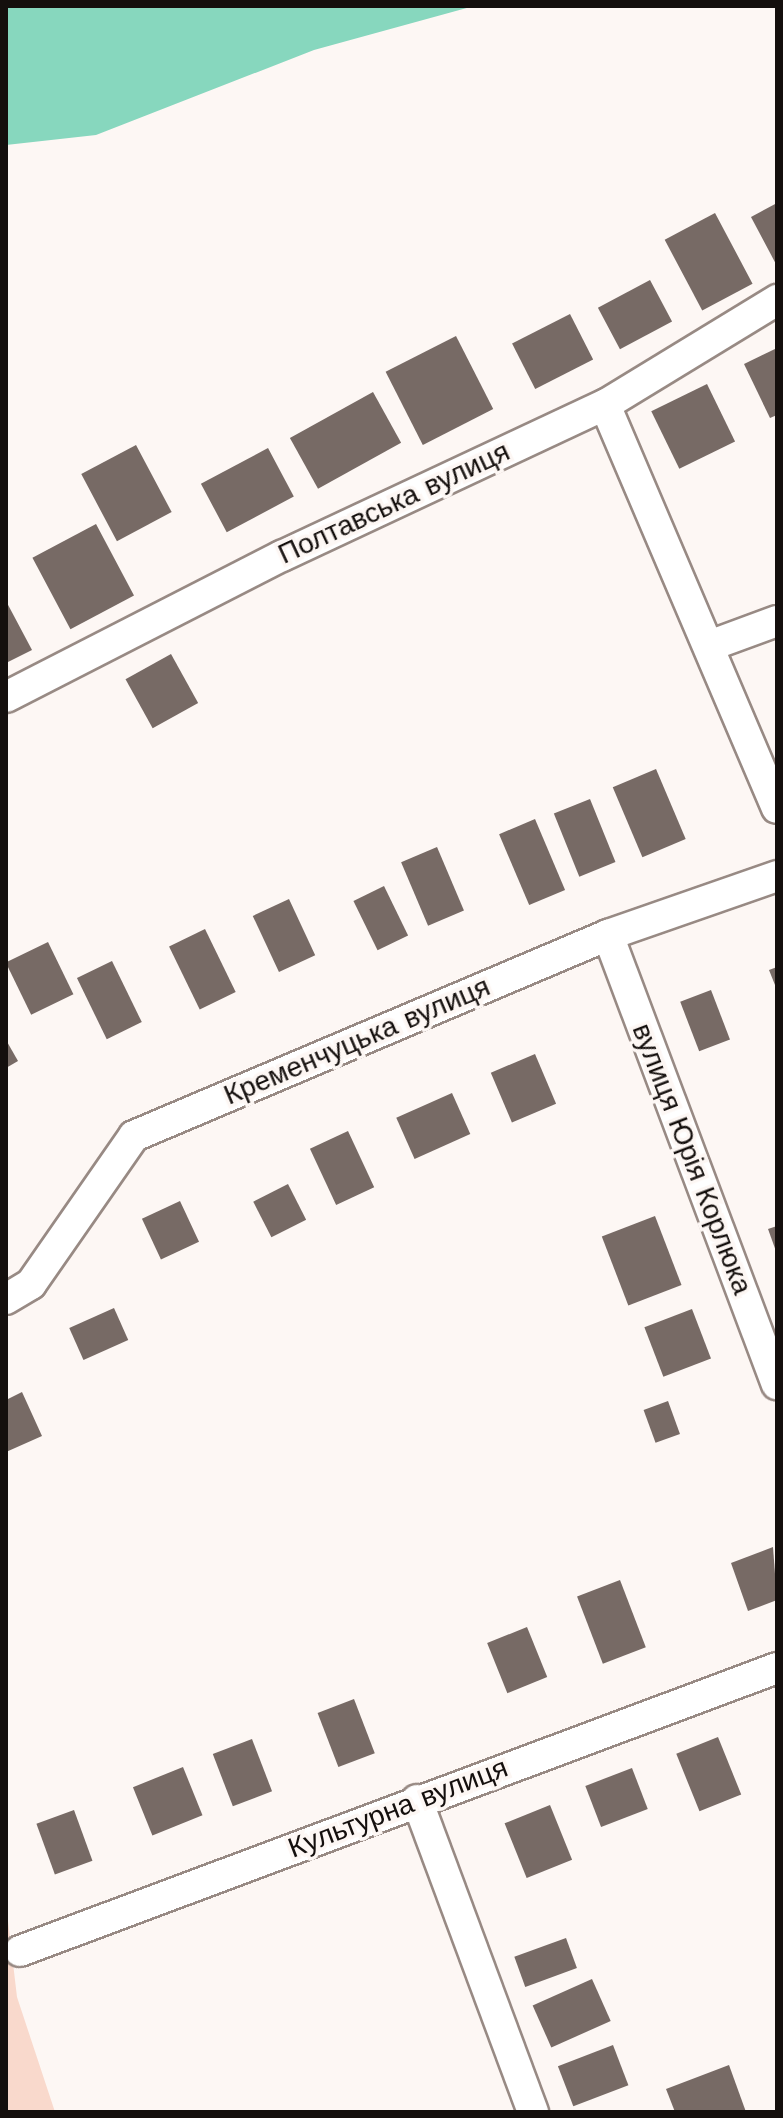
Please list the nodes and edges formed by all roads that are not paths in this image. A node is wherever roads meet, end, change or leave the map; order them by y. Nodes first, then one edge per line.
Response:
1 (777, 300) edge
2 (605, 405) junction
3 (777, 621) edge
4 (709, 646) junction
5 (6, 697) edge
6 (777, 808) edge
7 (777, 876) edge
8 (608, 935) junction
9 (6, 1299) edge
10 (777, 1384) edge
11 (777, 1668) edge
12 (417, 1800) junction
13 (20, 1951) dead end
14 (533, 2112) edge

1 - 2 street, Полтавська вулиця
2 - 4 street
2 - 5 street, Полтавська вулиця
3 - 4 street
4 - 6 street
7 - 8 street, Кременчуцька вулиця
8 - 9 street, Кременчуцька вулиця
8 - 10 street, вулиця Юрія Корлюка
11 - 12 street, Культурна вулиця
12 - 13 street, Культурна вулиця
12 - 14 street

